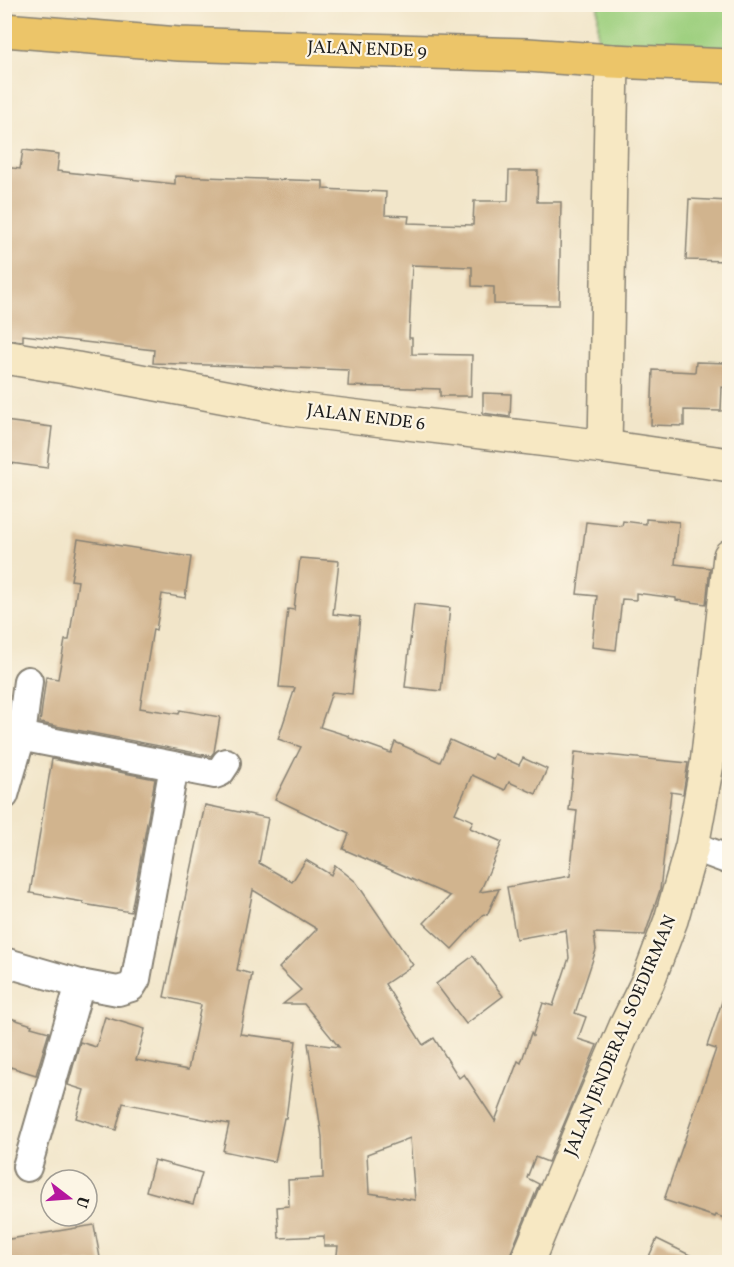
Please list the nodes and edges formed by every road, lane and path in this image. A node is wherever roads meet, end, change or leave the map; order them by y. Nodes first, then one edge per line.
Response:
1 (4, 30) edge
2 (612, 61) junction
3 (729, 66) edge
4 (4, 357) edge
5 (605, 447) junction
6 (729, 465) edge
7 (729, 556) edge
8 (28, 681) dead end
9 (13, 735) edge
10 (226, 763) dead end
11 (174, 766) junction
12 (4, 795) edge
13 (692, 846) junction
14 (729, 860) edge
15 (4, 962) edge
16 (80, 984) junction
17 (27, 1167) dead end
18 (527, 1263) edge

1 - 2 highway, JALAN ENDE 9
2 - 3 highway, JALAN ENDE 9
2 - 5 street
4 - 5 street, JALAN ENDE 6
5 - 6 street, JALAN ENDE 6
7 - 13 street, JALAN JENDERAL SOEDIRMAN
8 - 9 street
9 - 11 street
9 - 12 street
10 - 11 street
11 - 16 street
13 - 14 street
13 - 18 street, JALAN JENDERAL SOEDIRMAN
15 - 16 street
16 - 17 street

